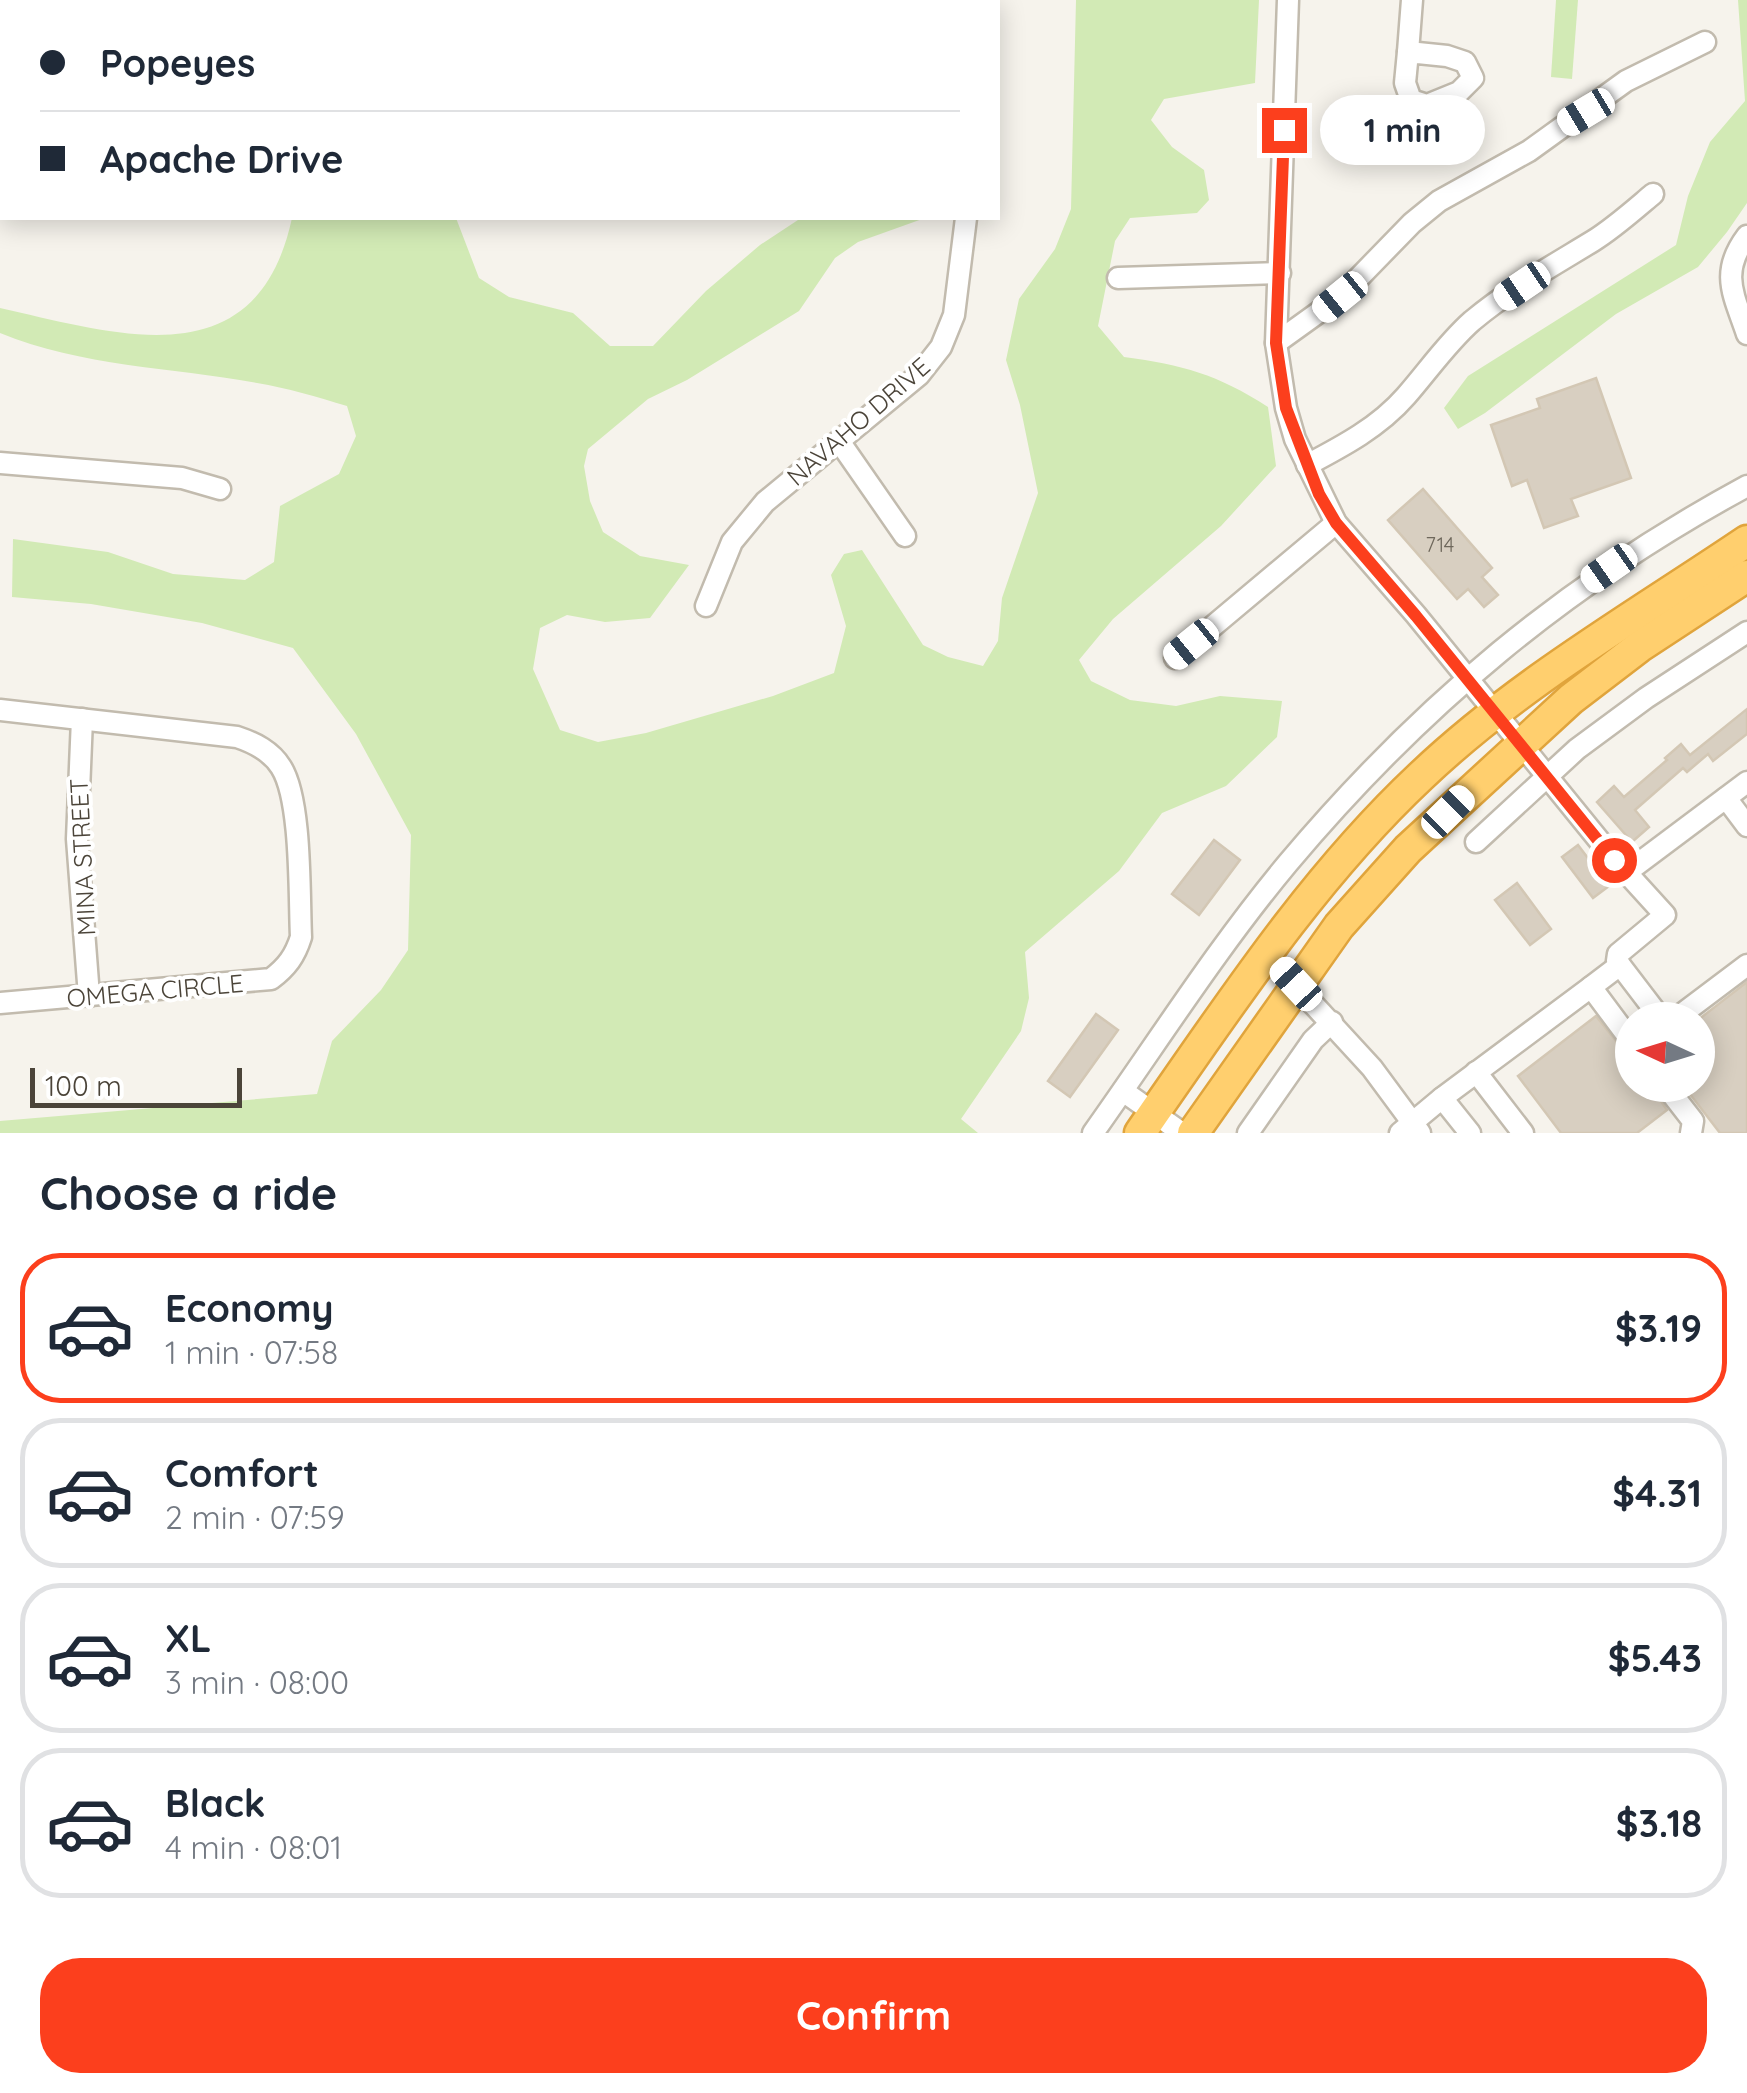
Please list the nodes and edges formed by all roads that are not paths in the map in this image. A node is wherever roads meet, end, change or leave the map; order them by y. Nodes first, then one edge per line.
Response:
1 (1288, 0) edge
2 (1412, 0) edge
3 (1705, 42) dead end
4 (1408, 52) dead end
5 (1654, 194) dead end
6 (966, 220) edge
7 (1747, 236) edge
8 (1280, 273) junction
9 (1118, 278) dead end
10 (1747, 334) edge
11 (1276, 343) junction
12 (839, 441) junction
13 (0, 463) edge
14 (1307, 466) junction
15 (1747, 486) edge
16 (220, 488) dead end
17 (1336, 523) junction
18 (905, 536) dead end
19 (1747, 541) edge
20 (1747, 576) edge
21 (706, 606) dead end
22 (1747, 632) edge
23 (1175, 658) dead end
24 (1466, 678) junction
25 (0, 710) edge
26 (1495, 713) junction
27 (82, 719) junction
28 (1520, 743) junction
29 (1546, 776) junction
30 (1747, 782) edge
31 (1726, 798) junction
32 (1747, 826) edge
33 (1476, 842) dead end
34 (1626, 872) junction
35 (1268, 955) junction
36 (1620, 965) junction
37 (1747, 965) edge
38 (1296, 984) junction
39 (1591, 987) junction
40 (89, 996) junction
41 (1648, 1002) edge
42 (1698, 1002) edge
43 (0, 1003) edge
44 (1615, 1019) edge
45 (1332, 1022) junction
46 (1476, 1072) junction
47 (1123, 1091) junction
48 (1442, 1098) junction
49 (1678, 1102) edge
50 (1148, 1122) edge
51 (1411, 1130) edge
52 (1093, 1133) edge
53 (1182, 1133) edge
54 (1193, 1133) edge
55 (1248, 1133) edge
56 (1470, 1133) edge
57 (1523, 1133) edge
58 (1691, 1133) edge

1 - 8 street
2 - 4 street
3 - 11 street
5 - 14 street
6 - 12 street, NAVAHO DRIVE
7 - 10 street
8 - 9 street
8 - 11 street
11 - 14 street
12 - 18 street
12 - 21 street, NAVAHO DRIVE
13 - 16 street
14 - 17 street
15 - 24 street
17 - 23 street
17 - 24 street
19 - 26 highway
20 - 28 highway
22 - 29 street
24 - 26 street
24 - 47 street
25 - 27 street, OMEGA CIRCLE
26 - 28 street
26 - 35 highway
27 - 40 street, MINA STREET
27 - 40 street, OMEGA CIRCLE
28 - 29 street
28 - 38 highway
29 - 33 street
29 - 34 street
30 - 31 street
31 - 32 street
31 - 34 street
34 - 36 street
35 - 38 street
35 - 50 highway
36 - 39 street
36 - 41 street
37 - 42 street
38 - 45 street
38 - 54 highway
39 - 44 street
39 - 46 street
40 - 43 street, OMEGA CIRCLE
45 - 51 street
45 - 55 street
46 - 48 street
46 - 57 street
47 - 50 street
47 - 52 street
48 - 51 street
48 - 56 street
49 - 58 street
50 - 53 street

